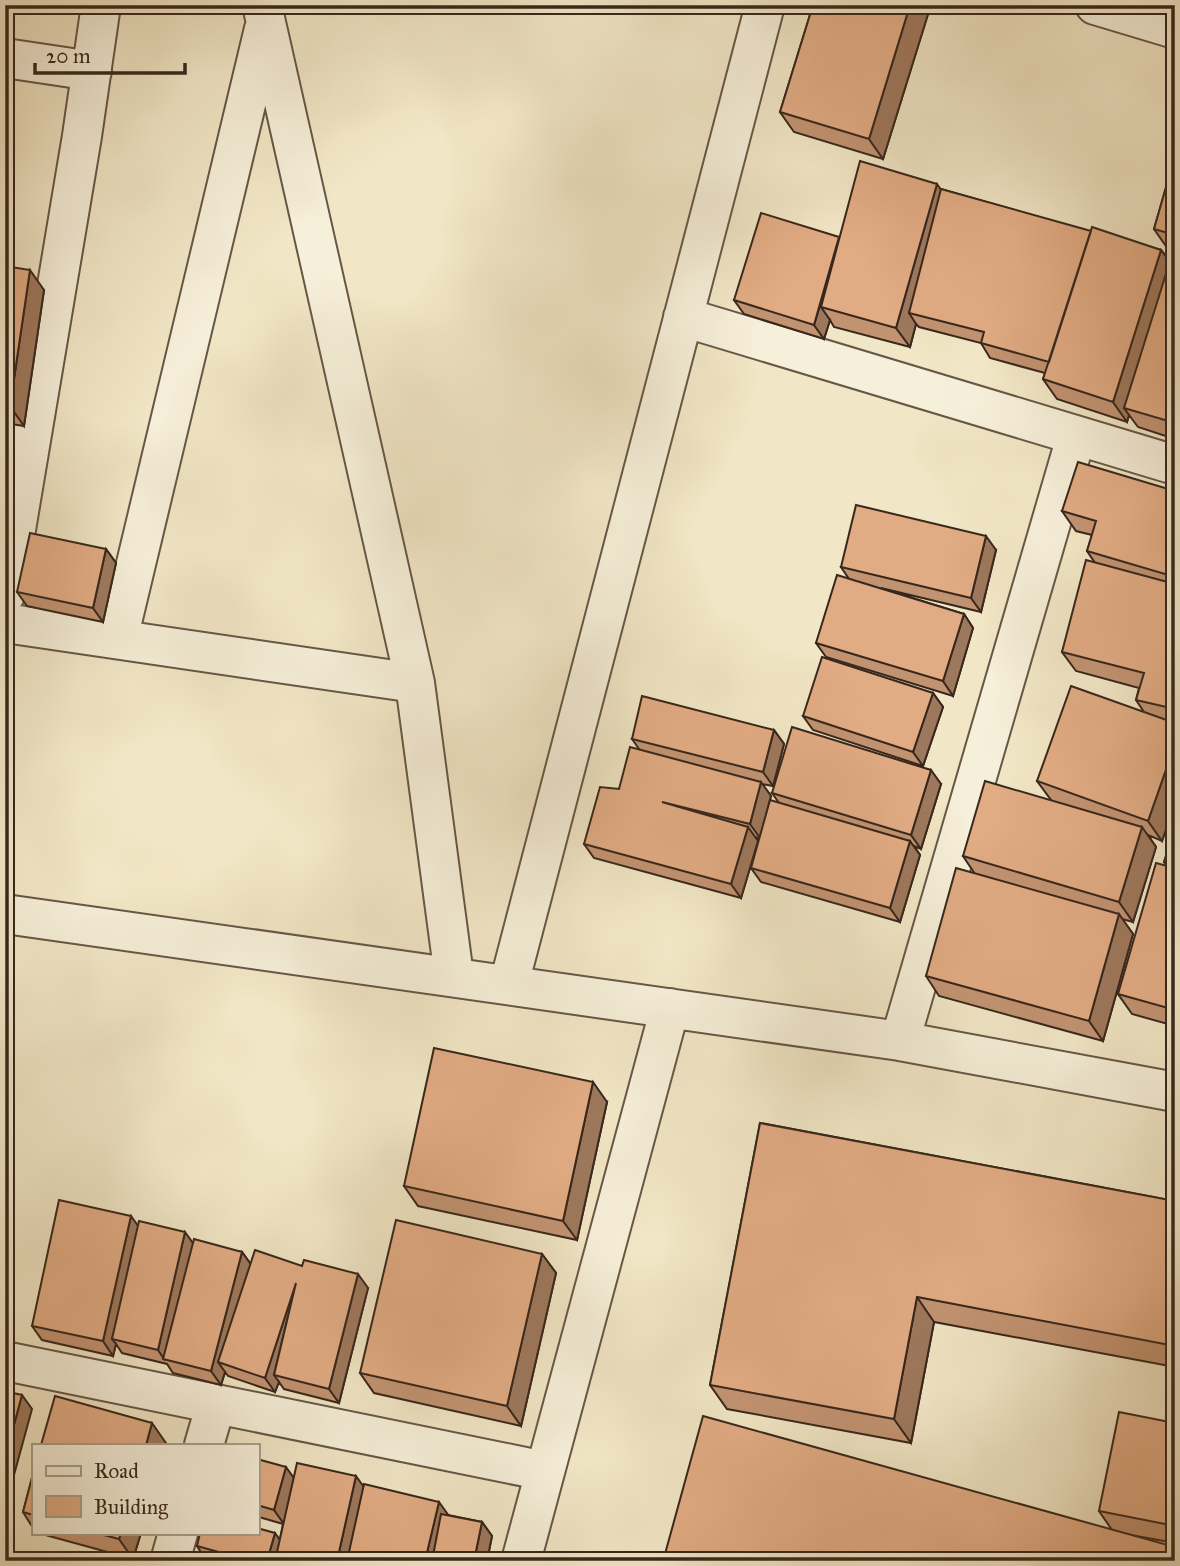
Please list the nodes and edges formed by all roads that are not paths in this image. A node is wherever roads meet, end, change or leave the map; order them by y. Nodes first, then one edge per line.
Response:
1 (101, 5) edge
2 (765, 5) edge
3 (1095, 5) edge
4 (264, 13) edge
5 (1175, 30) edge
6 (5, 58) edge
7 (92, 71) junction
8 (683, 317) junction
9 (1076, 437) junction
10 (1175, 465) edge
11 (15, 481) edge
12 (5, 595) edge
13 (5, 623) edge
14 (118, 639) junction
15 (415, 683) junction
16 (5, 914) edge
17 (454, 976) junction
18 (509, 984) junction
19 (670, 1008) junction
20 (900, 1041) junction
21 (1175, 1092) edge
22 (5, 1361) edge
23 (216, 1404) junction
24 (204, 1444) edge
25 (545, 1471) junction
26 (178, 1534) edge
27 (170, 1561) edge
28 (521, 1561) edge

1 - 7 street
2 - 8 street
3 - 5 street
4 - 14 street
4 - 15 street
6 - 7 street
7 - 11 street
8 - 9 street
8 - 18 street
9 - 10 street
9 - 20 street
11 - 12 street
13 - 14 street
14 - 15 street
15 - 17 street
16 - 17 street
17 - 18 street
18 - 19 street
19 - 20 street
19 - 25 street
20 - 21 street
22 - 23 street
23 - 24 street
23 - 25 street
25 - 28 street
26 - 27 street

